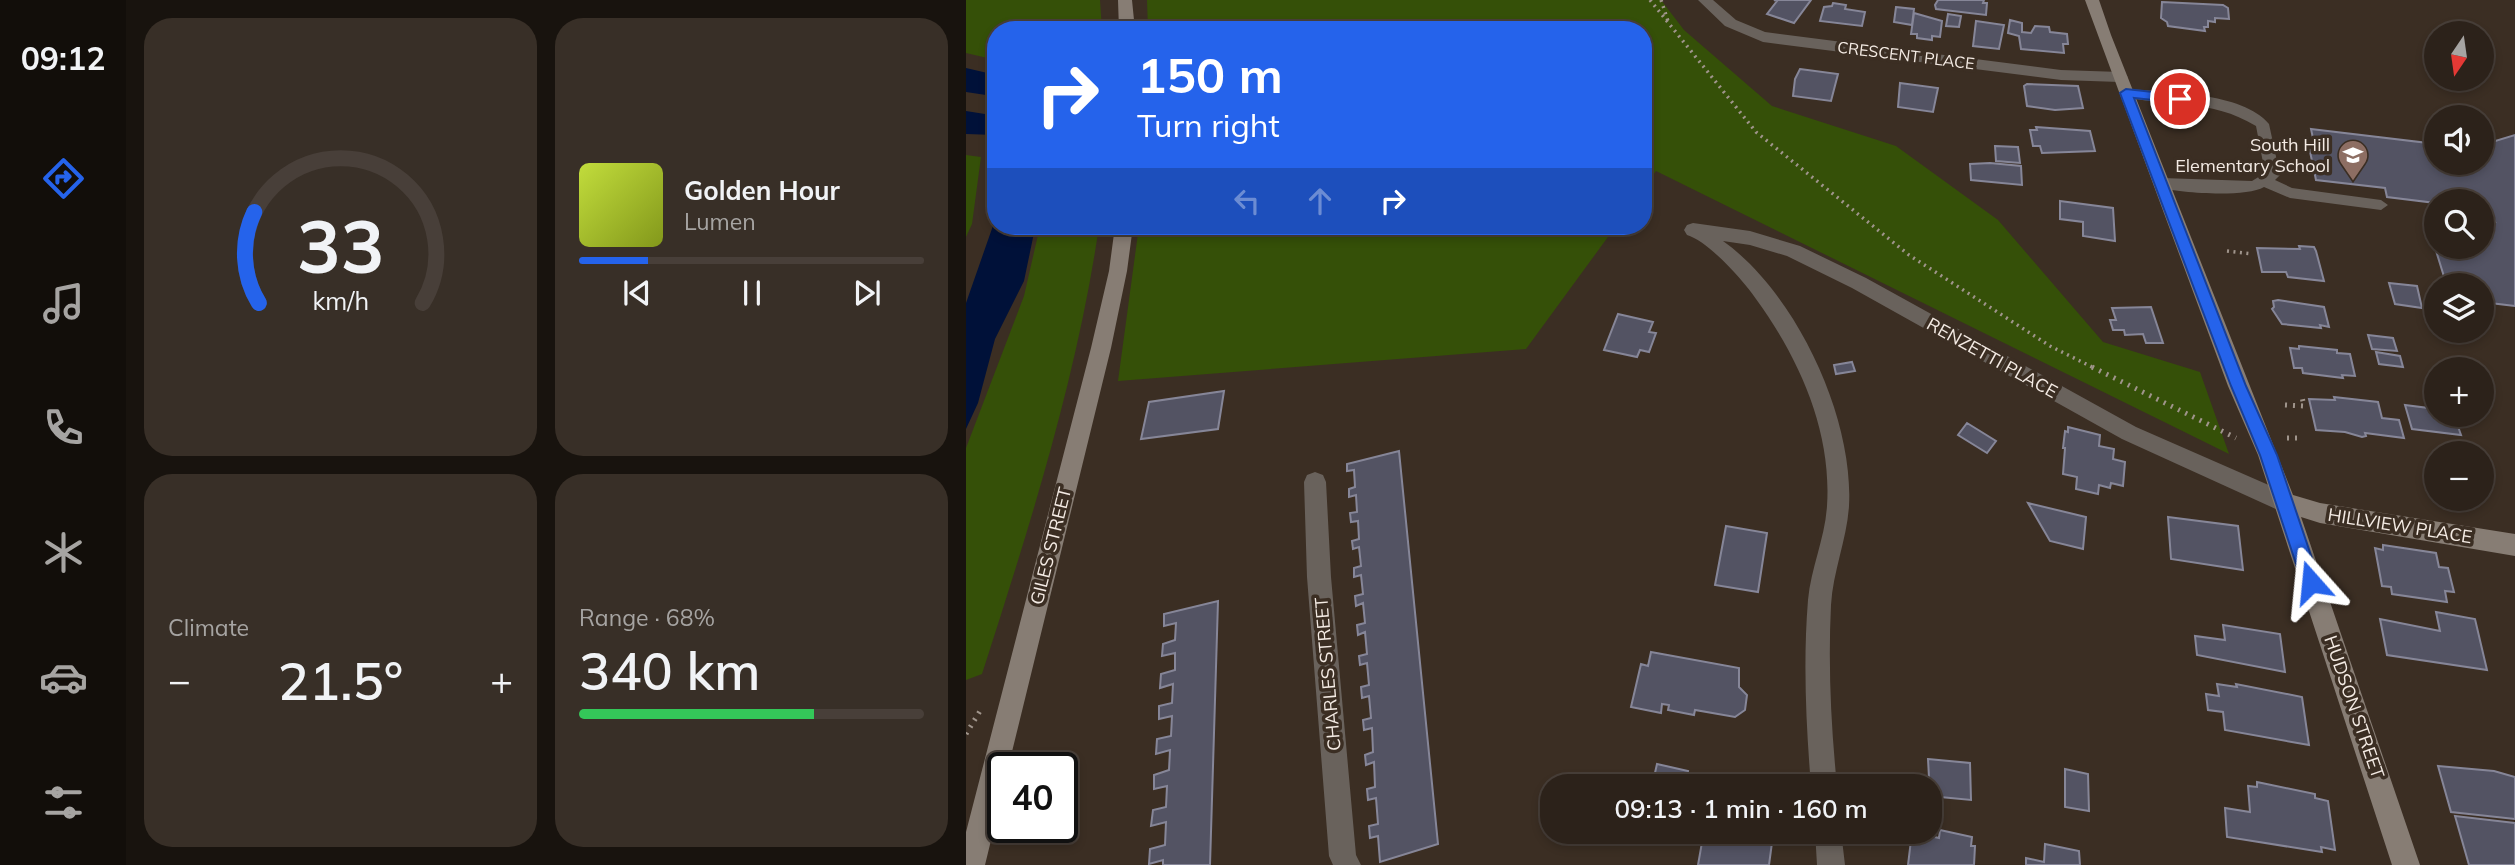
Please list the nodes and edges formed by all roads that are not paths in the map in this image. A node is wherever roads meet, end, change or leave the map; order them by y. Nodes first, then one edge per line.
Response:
1 (1125, 0) edge
2 (1704, 0) edge
3 (2092, 0) edge
4 (1127, 21) edge
5 (2123, 85) junction
6 (2263, 181) junction
7 (2162, 183) junction
8 (2381, 205) dead end
9 (1123, 235) edge
10 (1315, 482) dead end
11 (2286, 503) junction
12 (2515, 545) edge
13 (1823, 774) edge
14 (1829, 844) edge
15 (971, 865) edge
16 (1347, 865) edge
17 (1831, 865) edge
18 (2406, 865) edge

1 - 4 street
2 - 5 street, CRESCENT PLACE
3 - 5 street, HUDSON STREET
5 - 6 lane
5 - 7 street, HUDSON STREET
6 - 7 lane
6 - 8 lane
7 - 11 street, HUDSON STREET
9 - 15 street, GILES STREET
10 - 16 street, CHARLES STREET
11 - 12 street, HILLVIEW PLACE
11 - 13 street, RENZETTI PLACE
11 - 18 street, HUDSON STREET
14 - 17 street

